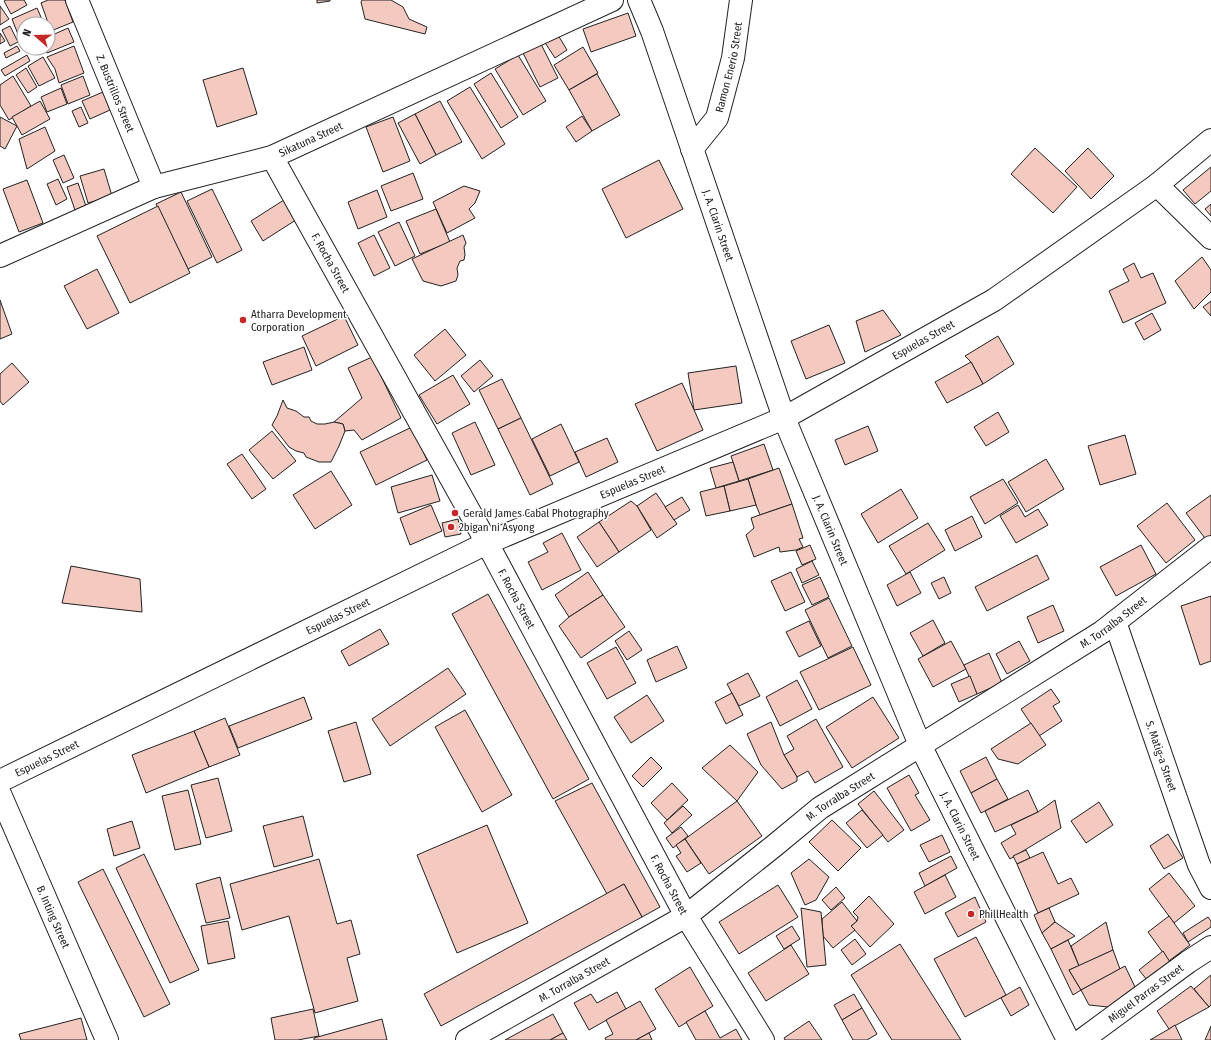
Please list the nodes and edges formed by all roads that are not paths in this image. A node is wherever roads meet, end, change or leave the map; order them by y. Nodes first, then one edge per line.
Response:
1 (77, 0) edge
2 (612, 0) edge
3 (639, 0) edge
4 (741, 0) edge
5 (1211, 140) edge
6 (692, 149) junction
7 (272, 157) junction
8 (1157, 185) junction
9 (154, 187) junction
10 (1211, 238) edge
11 (0, 256) edge
12 (784, 418) junction
13 (487, 543) junction
14 (1211, 547) edge
15 (1115, 622) junction
16 (920, 745) junction
17 (0, 781) edge
18 (0, 794) edge
19 (1211, 888) edge
20 (686, 916) junction
21 (1211, 947) edge
22 (107, 1040) edge
23 (467, 1040) edge
24 (762, 1040) edge
25 (1068, 1040) edge
26 (1082, 1040) edge

1 - 9 street, Z. Bustrillos Street
2 - 7 street, Sikatuna Street
3 - 6 street, J. A. Clarin Street
4 - 6 street, Ramon Enerio Street
5 - 8 street, Espuelas Street
6 - 12 street, J. A. Clarin Street
7 - 9 street, Sikatuna Street
7 - 13 street, F. Rocha Street
8 - 10 street
8 - 12 street, Espuelas Street
9 - 11 street, Sikatuna Street
12 - 13 street, Espuelas Street
12 - 16 street, J. A. Clarin Street
13 - 17 street, Espuelas Street
13 - 20 street, F. Rocha Street
14 - 15 street, M. Torralba Street
15 - 16 street, M. Torralba Street
15 - 19 street, S. Matig-a Street
16 - 20 street, M. Torralba Street
16 - 25 street, J. A. Clarin Street
18 - 22 street, B. Inting Street
20 - 23 street, M. Torralba Street
20 - 24 street, F. Rocha Street
21 - 26 street, Miguel Parras Street

